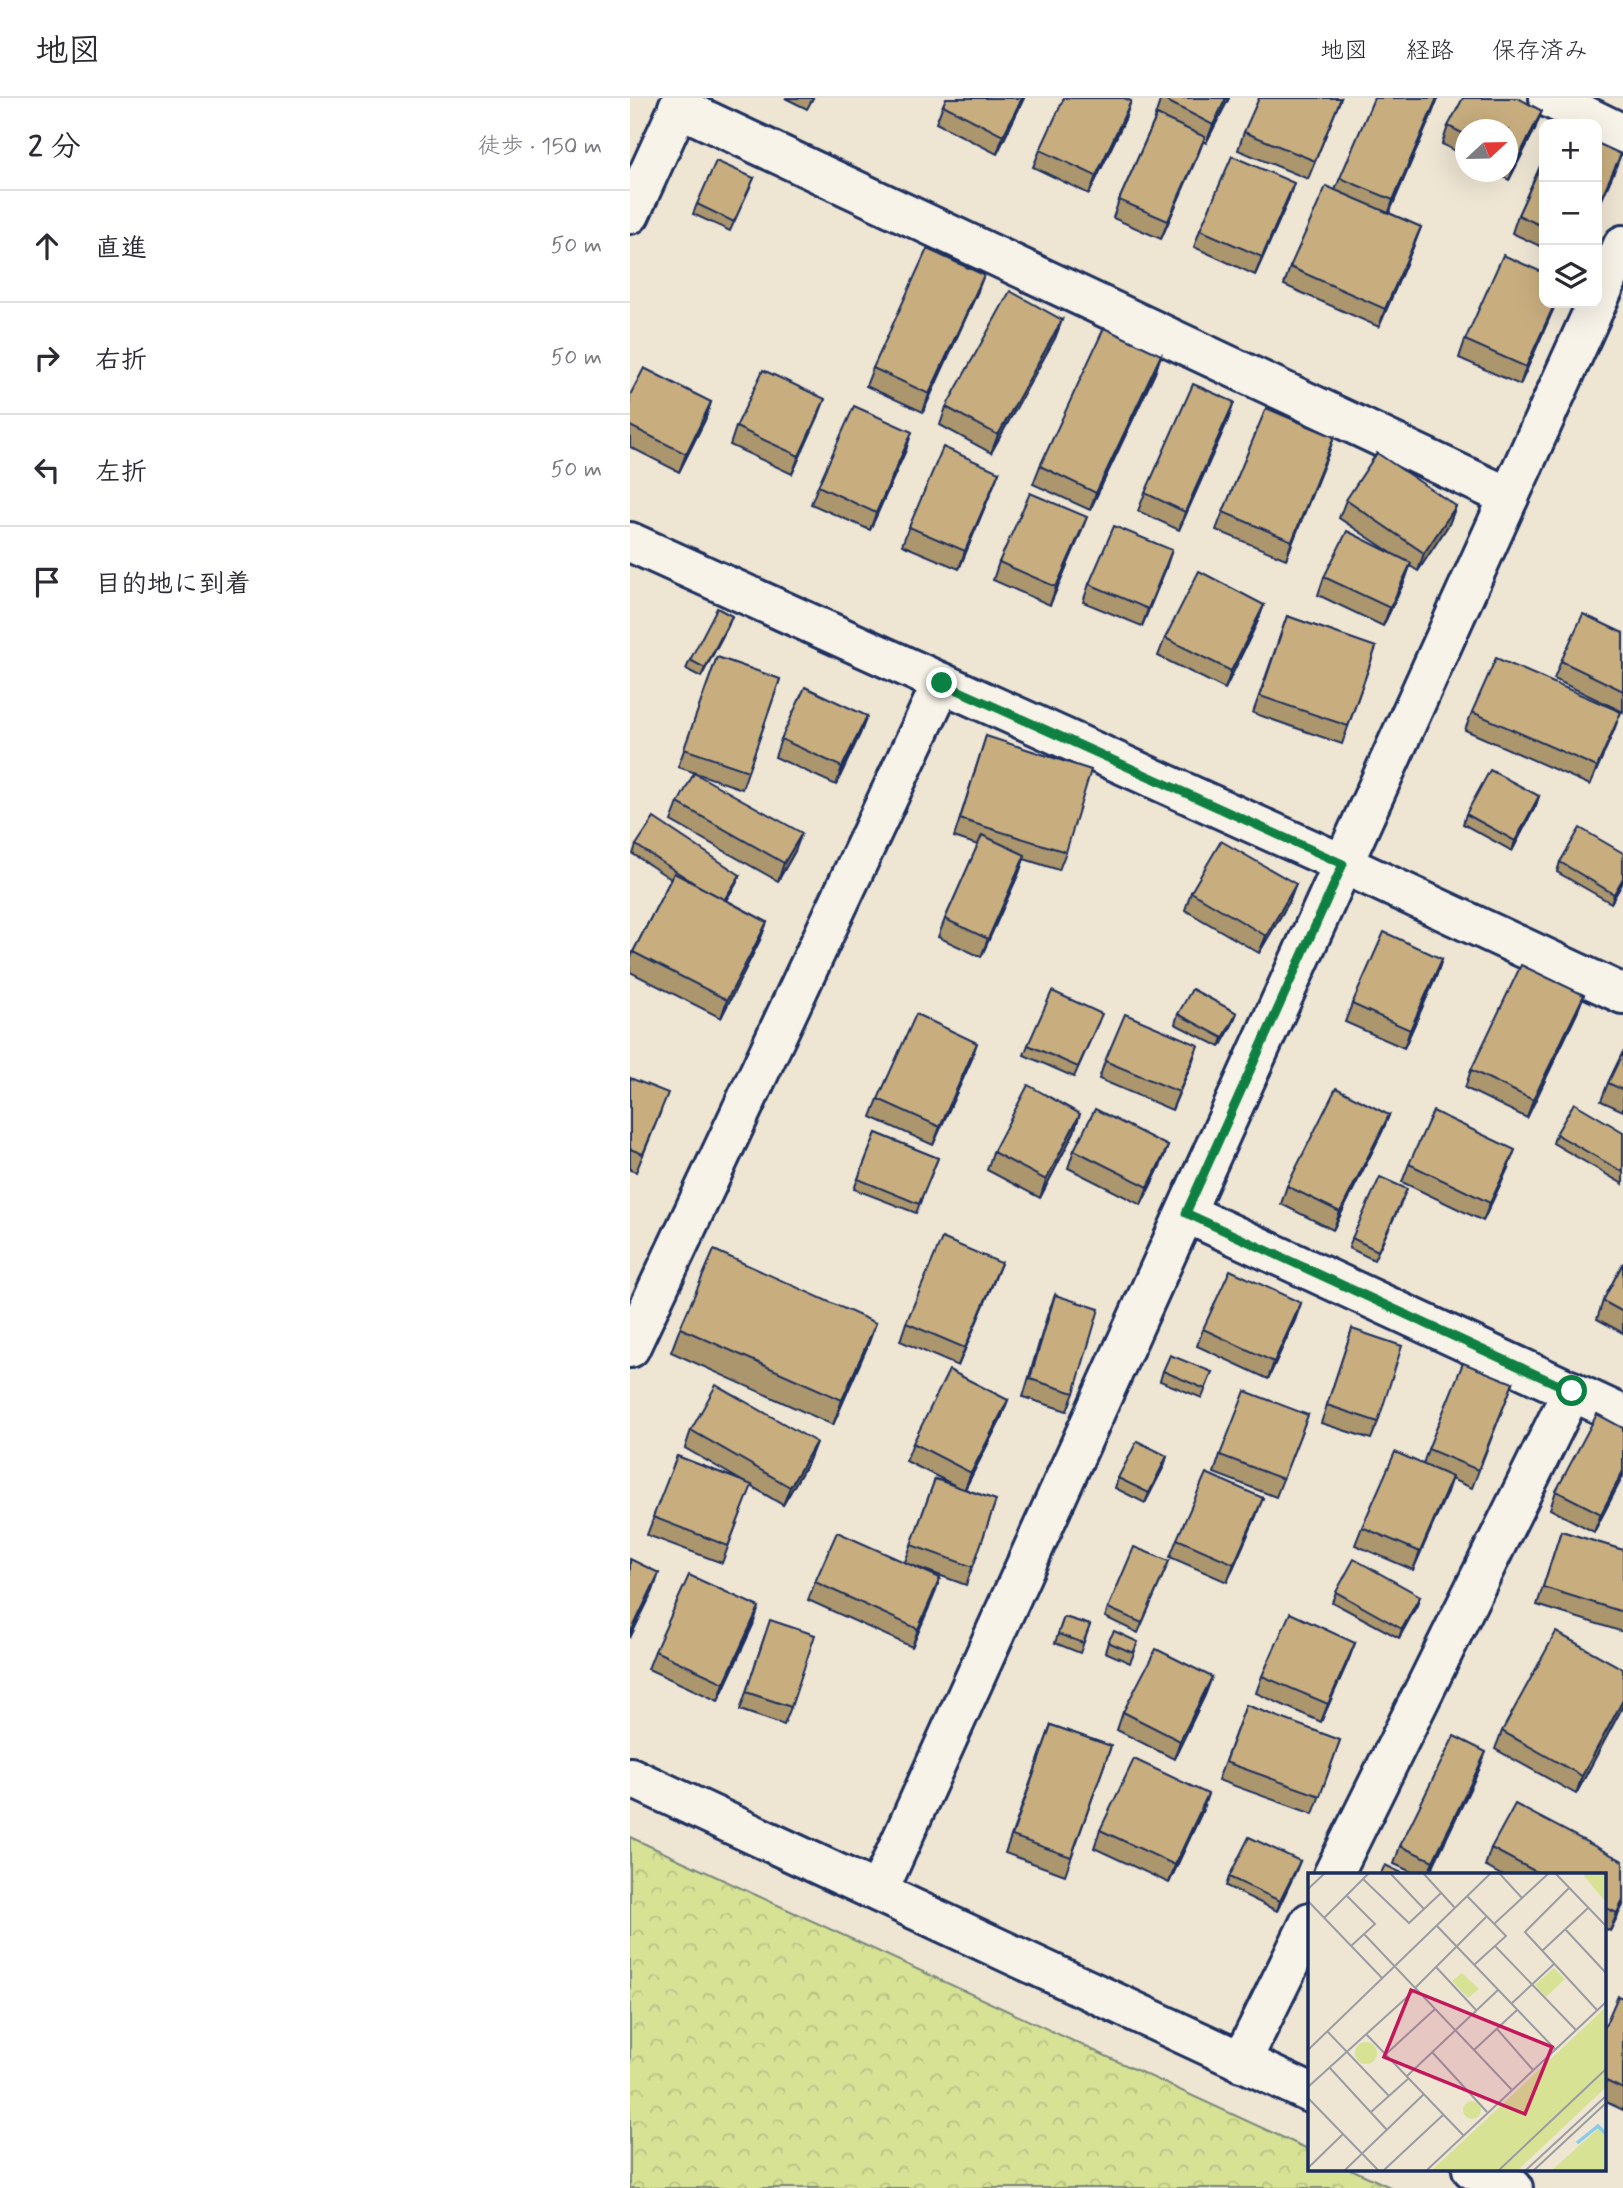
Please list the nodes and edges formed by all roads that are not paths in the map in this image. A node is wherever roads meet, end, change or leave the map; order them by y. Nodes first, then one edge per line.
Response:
1 (1549, 98) edge
2 (681, 103) edge
3 (1623, 134) edge
4 (630, 214) edge
5 (1623, 245) edge
6 (1509, 497) junction
7 (630, 542) edge
8 (942, 683) junction
9 (1343, 864) junction
10 (1623, 994) edge
11 (1186, 1213) junction
12 (630, 1348) edge
13 (1572, 1391) junction
14 (1623, 1415) edge
15 (630, 1777) edge
16 (1334, 1873) edge
17 (878, 1892) junction
18 (1308, 1926) edge
19 (1241, 2062) junction
20 (1308, 2093) edge
21 (1474, 2170) edge
22 (1513, 2188) edge

1 - 3 street
2 - 4 street
2 - 6 street
5 - 6 street
6 - 9 street
7 - 8 street
8 - 9 street
8 - 12 street
9 - 10 street
9 - 11 street
11 - 13 street
11 - 17 street
13 - 14 street
13 - 16 street
15 - 17 street
17 - 19 street
18 - 19 street
19 - 20 street
21 - 22 street

